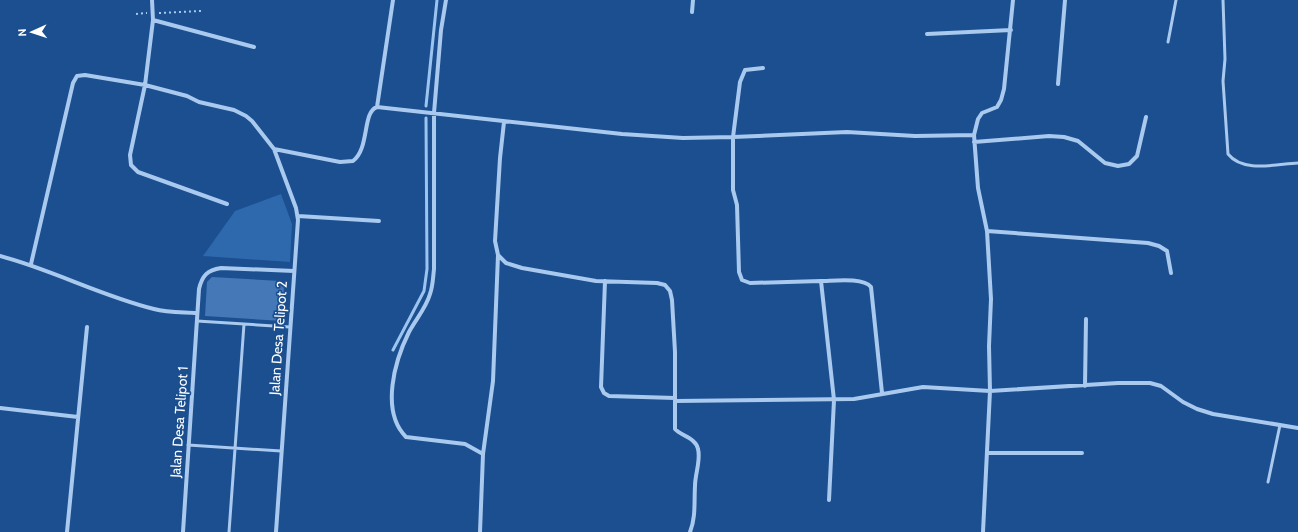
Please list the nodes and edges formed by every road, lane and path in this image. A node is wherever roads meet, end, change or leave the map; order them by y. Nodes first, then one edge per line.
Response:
1 (152, 0) edge
2 (393, 0) edge
3 (446, 0) edge
4 (693, 0) edge
5 (1013, 0) edge
6 (1065, 0) edge
7 (1176, 0) edge
8 (1223, 0) edge
9 (201, 11) dead end
10 (692, 12) dead end
11 (154, 13) junction
12 (136, 14) dead end
13 (153, 20) junction
14 (1011, 30) junction
15 (927, 34) dead end
16 (1168, 42) dead end
17 (254, 47) dead end
18 (763, 68) dead end
19 (1058, 84) dead end
20 (145, 85) junction
21 (377, 107) junction
22 (434, 112) junction
23 (1146, 117) dead end
24 (504, 122) junction
25 (974, 135) junction
26 (733, 138) junction
27 (974, 142) junction
28 (274, 149) junction
29 (1298, 163) edge
30 (227, 204) dead end
31 (298, 216) junction
32 (379, 221) dead end
33 (987, 231) junction
34 (498, 255) junction
35 (0, 256) edge
36 (31, 264) junction
37 (294, 271) junction
38 (1171, 273) dead end
39 (605, 281) junction
40 (821, 281) junction
41 (197, 313) junction
42 (1086, 319) dead end
43 (196, 321) junction
44 (244, 324) junction
45 (87, 327) dead end
46 (290, 327) junction
47 (1085, 386) junction
48 (990, 391) junction
49 (882, 393) junction
50 (675, 400) junction
51 (834, 400) junction
52 (0, 408) edge
53 (78, 417) junction
54 (1280, 425) junction
55 (1298, 428) edge
56 (188, 445) junction
57 (235, 448) junction
58 (281, 451) junction
59 (987, 453) junction
60 (1082, 453) dead end
61 (483, 454) junction
62 (1268, 482) dead end
63 (829, 500) dead end
64 (67, 532) edge
65 (183, 532) edge
66 (229, 532) edge
67 (276, 532) edge
68 (480, 532) edge
69 (690, 532) edge
70 (983, 532) edge

1 - 11 street
2 - 21 street
3 - 22 street
4 - 10 street
5 - 14 street
6 - 19 street
7 - 16 lane
8 - 29 lane
9 - 11 path
11 - 12 path
11 - 13 street
13 - 17 street
13 - 20 street
14 - 15 street
14 - 25 street
18 - 26 street
20 - 28 street, Jalan Desa Telipot 2
20 - 30 street
20 - 36 street, Jalan Desa Telipot 2
21 - 22 street
21 - 28 street
22 - 24 street
22 - 61 street
23 - 27 street
24 - 26 street
24 - 34 street
25 - 26 street
25 - 27 street
26 - 40 street
27 - 33 street
28 - 31 street, Jalan Desa Telipot 2
31 - 32 street
31 - 37 street, Jalan Desa Telipot 2
33 - 38 street
33 - 48 street
34 - 39 street
34 - 61 street
35 - 36 street
36 - 41 street
37 - 41 street, Jalan Desa Telipot 1
37 - 46 street, Jalan Desa Telipot 2
39 - 50 street
39 - 50 street
40 - 49 street
40 - 51 street
41 - 43 street, Jalan Desa Telipot 1
42 - 47 street
43 - 44 lane
43 - 56 street, Jalan Desa Telipot 1
44 - 46 lane
44 - 57 lane
45 - 53 street
46 - 58 street, Jalan Desa Telipot 2
47 - 48 street
47 - 54 street
48 - 49 street
48 - 59 street
49 - 51 street
50 - 51 street
50 - 69 street
51 - 63 street
52 - 53 street
53 - 64 street
54 - 55 street
54 - 62 lane
56 - 57 lane
56 - 65 street, Jalan Desa Telipot 1
57 - 58 lane
57 - 66 lane
58 - 67 street, Jalan Desa Telipot 2
59 - 60 street
59 - 70 street
61 - 68 street

